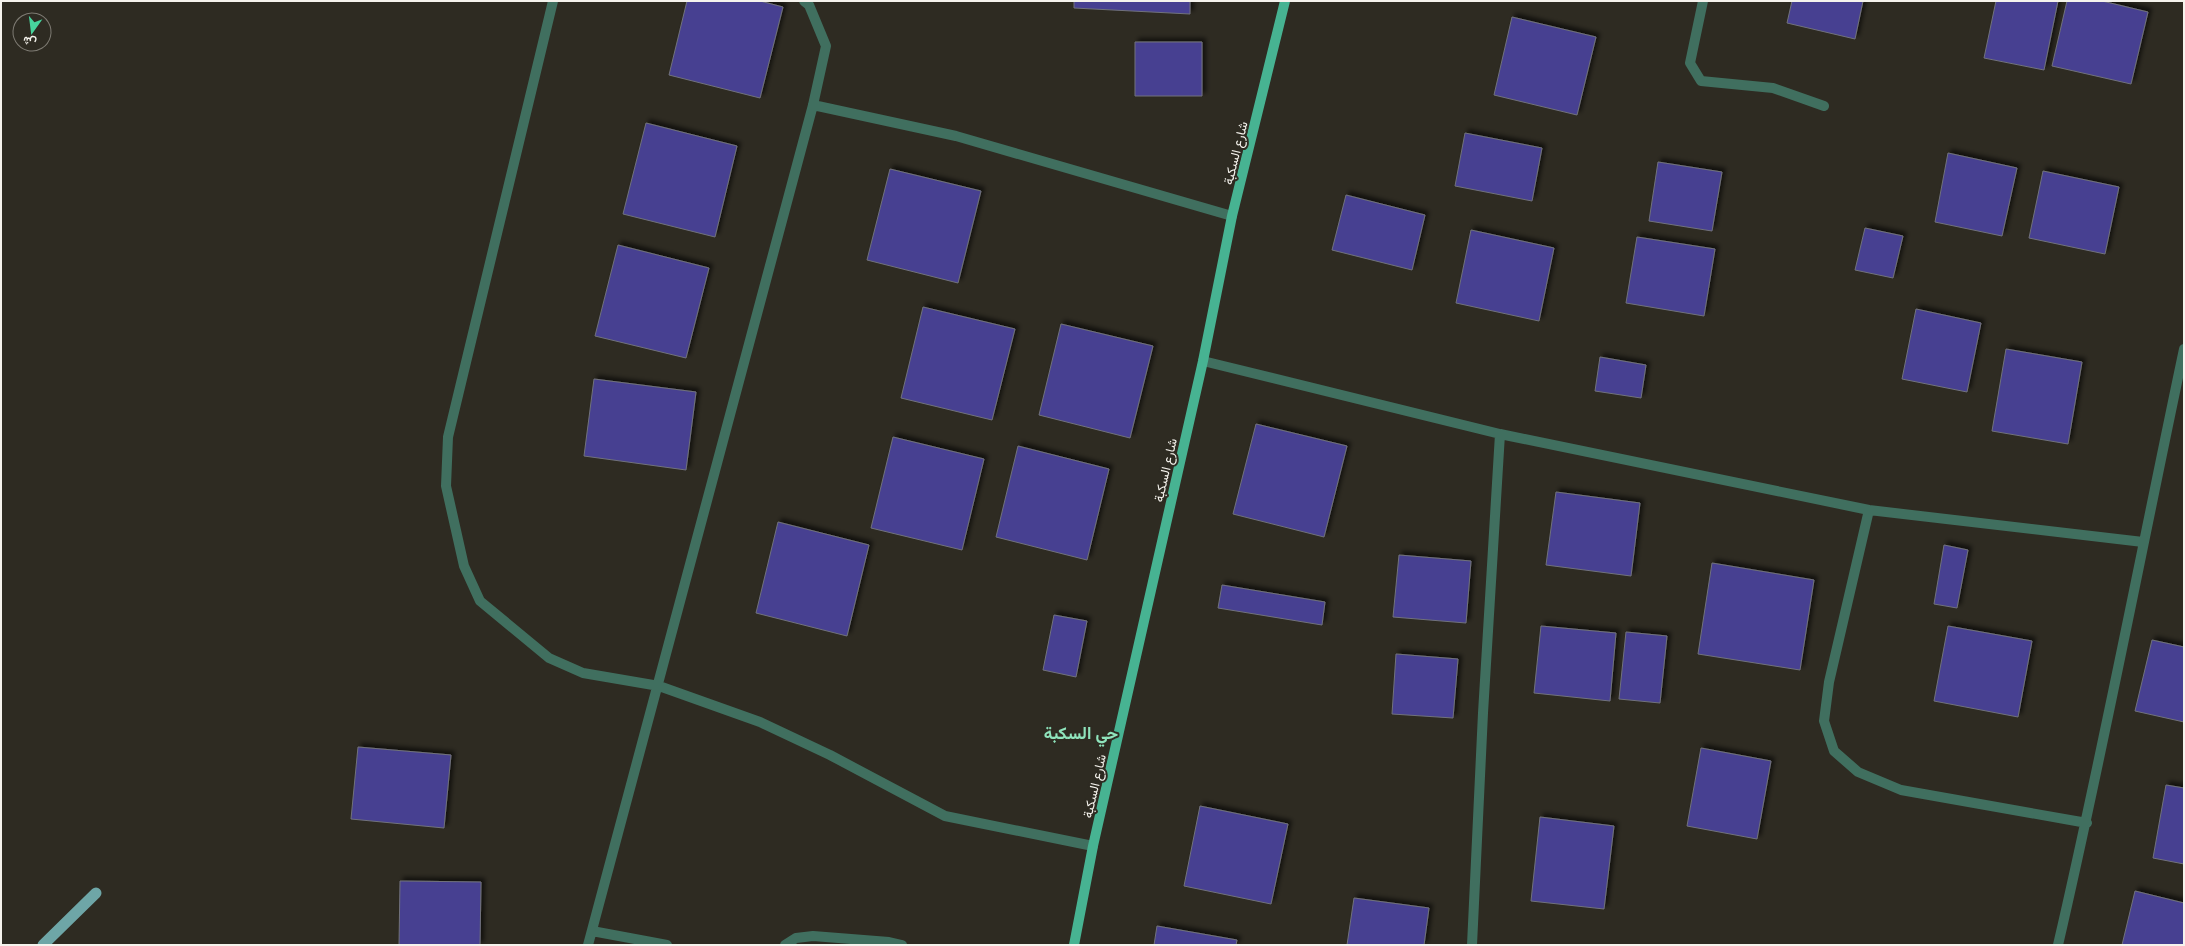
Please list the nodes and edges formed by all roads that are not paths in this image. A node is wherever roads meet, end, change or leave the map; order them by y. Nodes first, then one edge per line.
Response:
1 (553, 1) edge
2 (804, 1) edge
3 (1285, 1) edge
4 (1703, 1) edge
5 (813, 105) junction
6 (1824, 106) dead end
7 (1232, 216) junction
8 (2184, 349) edge
9 (1203, 361) junction
10 (1500, 434) junction
11 (1870, 510) junction
12 (2143, 542) junction
13 (659, 686) junction
14 (2086, 823) junction
15 (1093, 846) junction
16 (592, 931) junction
17 (588, 945) edge
18 (667, 945) edge
19 (785, 945) edge
20 (902, 945) edge
21 (1074, 945) edge
22 (1472, 945) edge
23 (2058, 945) edge

1 - 13 street
2 - 5 street
3 - 7 main road, شارع السكبة
4 - 6 street
5 - 7 street
5 - 13 street
7 - 9 main road, شارع السكبة
8 - 12 street
9 - 10 street
9 - 15 main road, شارع السكبة
10 - 11 street
10 - 22 street
11 - 12 street
11 - 14 street
12 - 14 street
13 - 15 street
13 - 16 street
14 - 23 street
15 - 21 main road, شارع السكبة
16 - 17 street
16 - 18 street
19 - 20 street

